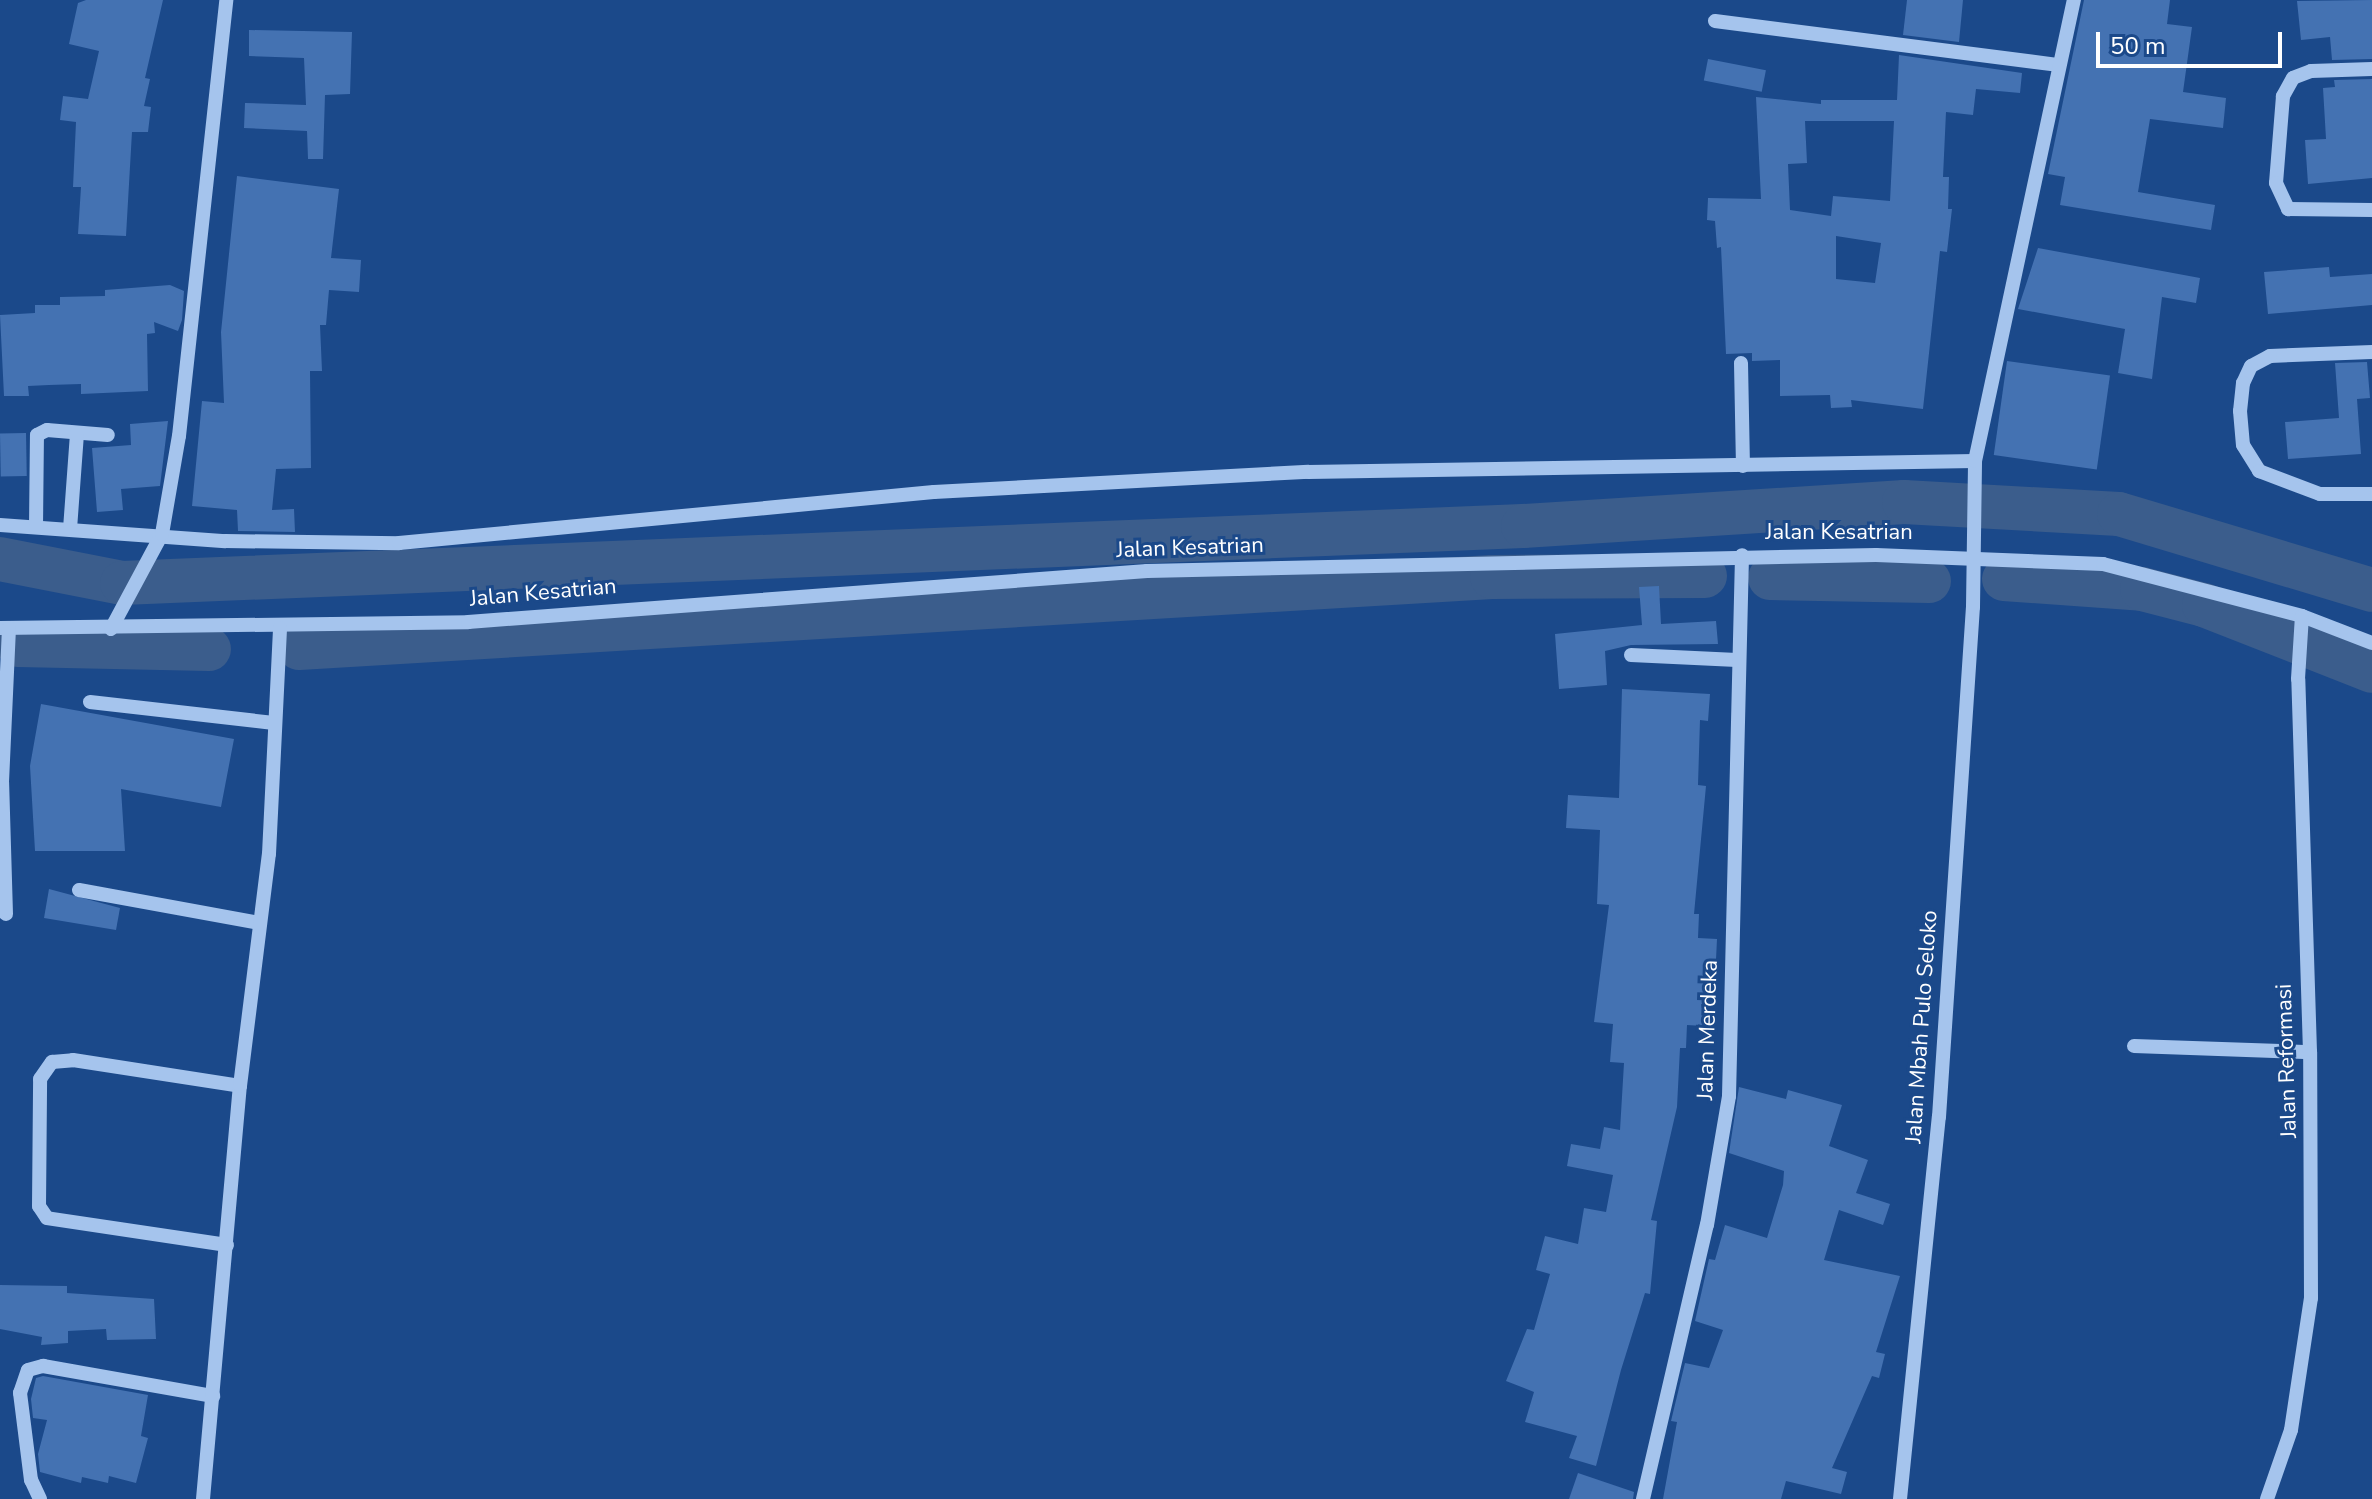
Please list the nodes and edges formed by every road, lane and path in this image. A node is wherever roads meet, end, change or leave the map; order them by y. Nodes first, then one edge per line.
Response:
1 (226, 0) edge
2 (2074, 0) edge
3 (1715, 21) dead end
4 (2059, 65) junction
5 (2372, 69) edge
6 (2372, 210) edge
7 (2372, 352) edge
8 (1741, 363) dead end
9 (77, 433) junction
10 (108, 435) dead end
11 (1742, 461) junction
12 (1975, 461) junction
13 (2372, 494) edge
14 (0, 525) edge
15 (36, 527) junction
16 (70, 529) junction
17 (159, 541) junction
18 (1742, 555) junction
19 (1973, 557) junction
20 (2302, 616) junction
21 (4, 628) edge
22 (111, 629) junction
23 (280, 636) junction
24 (2372, 643) edge
25 (1631, 655) dead end
26 (1737, 660) junction
27 (90, 702) dead end
28 (274, 723) junction
29 (79, 890) dead end
30 (6, 914) dead end
31 (258, 923) junction
32 (2134, 1046) dead end
33 (2310, 1052) junction
34 (240, 1086) junction
35 (227, 1245) junction
36 (213, 1396) junction
37 (40, 1499) edge
38 (203, 1499) edge
39 (1643, 1499) edge
40 (1900, 1499) edge
41 (2267, 1499) edge

1 - 17 street
2 - 4 street, Jalan Mbah Pulo Seloko
3 - 4 street
4 - 12 street, Jalan Mbah Pulo Seloko
5 - 6 street
7 - 13 street
8 - 11 street
9 - 10 street
9 - 15 street
9 - 16 street
11 - 12 street
11 - 17 street
12 - 19 street, Jalan Mbah Pulo Seloko
14 - 15 street
15 - 16 street
16 - 17 street
17 - 22 street
18 - 19 street, Jalan Kesatrian
18 - 23 street, Jalan Kesatrian
18 - 26 street, Jalan Merdeka
19 - 20 street, Jalan Kesatrian
19 - 40 street, Jalan Mbah Pulo Seloko
20 - 24 street, Jalan Kesatrian
20 - 33 street, Jalan Reformasi
21 - 22 street, Jalan Kesatrian
21 - 30 street
22 - 23 street, Jalan Kesatrian
23 - 28 street
25 - 26 street
26 - 39 street, Jalan Merdeka
27 - 28 street
28 - 31 street
29 - 31 street
31 - 34 street
32 - 33 street
33 - 41 street, Jalan Reformasi
34 - 35 street
34 - 35 street
35 - 36 street
36 - 37 street
36 - 38 street

